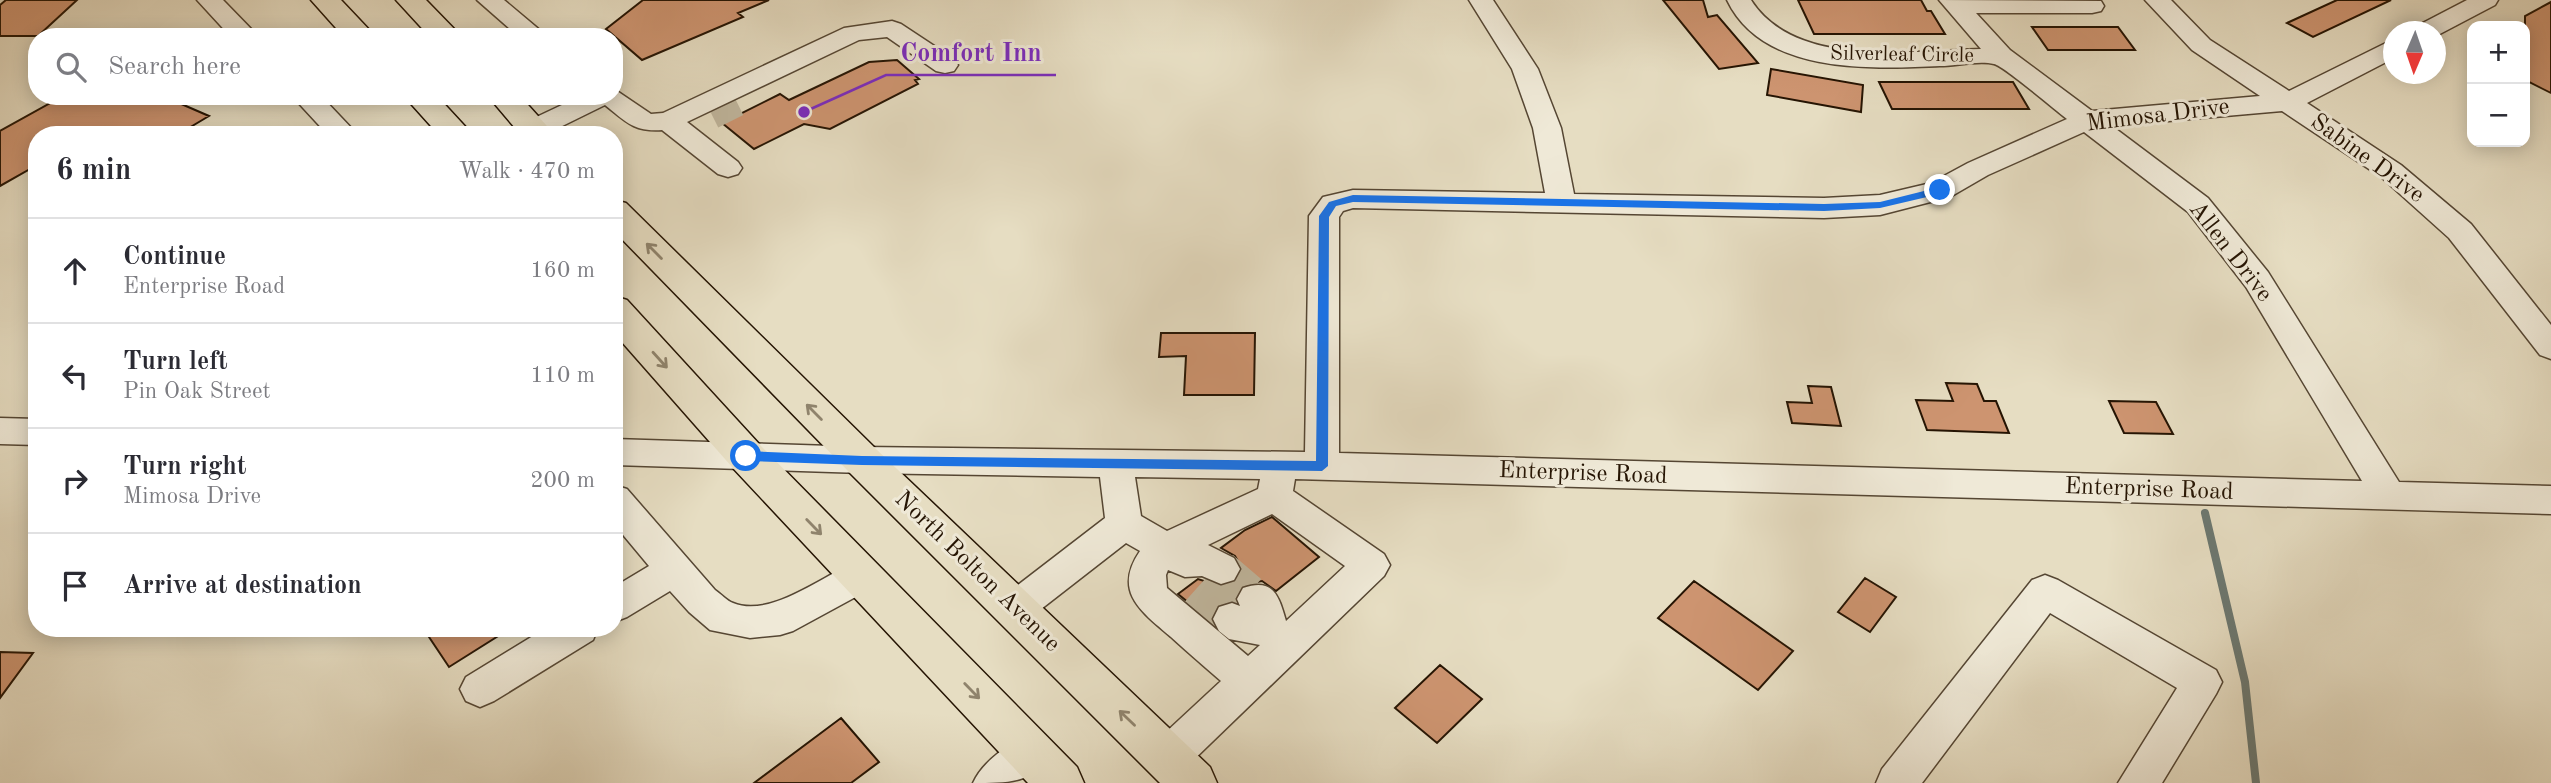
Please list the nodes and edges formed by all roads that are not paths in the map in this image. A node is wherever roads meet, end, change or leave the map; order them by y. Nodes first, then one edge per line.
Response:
1 (209, 0) edge
2 (325, 0) edge
3 (489, 0) edge
4 (1481, 0) edge
5 (1740, 0) edge
6 (2157, 0) edge
7 (2486, 0) edge
8 (1954, 2) edge
9 (2092, 6) dead end
10 (2445, 21) edge
11 (237, 28) edge
12 (352, 28) edge
13 (524, 28) edge
14 (2383, 52) edge
15 (2001, 56) junction
16 (945, 65) dead end
17 (2288, 102) junction
18 (314, 105) edge
19 (428, 105) edge
20 (510, 105) edge
21 (585, 105) edge
22 (622, 105) edge
23 (712, 115) tunnel mouth
24 (672, 119) junction
25 (2088, 120) junction
26 (335, 126) edge
27 (448, 126) edge
28 (526, 126) edge
29 (545, 126) edge
30 (728, 168) dead end
31 (1561, 203) junction
32 (1333, 204) joint
33 (623, 220) edge
34 (623, 319) edge
35 (2551, 347) edge
36 (0, 431) edge
37 (28, 432) edge
38 (623, 452) edge
39 (746, 456) junction
40 (862, 460) junction
41 (1116, 464) junction
42 (1322, 466) junction
43 (1277, 481) junction
44 (2390, 497) junction
45 (2551, 499) edge
46 (623, 510) edge
47 (1124, 524) junction
48 (1192, 567) junction
49 (674, 569) junction
50 (861, 576) junction
51 (623, 600) edge
52 (1014, 609) junction
53 (564, 637) edge
54 (1249, 681) junction
55 (480, 689) dead end
56 (1032, 753) junction
57 (1180, 770) edge
58 (994, 783) edge
59 (1060, 783) edge
60 (1897, 783) edge
61 (2139, 783) edge

1 - 11 street
2 - 12 main road
3 - 13 street
4 - 31 street
5 - 15 street, Silverleaf Circle
6 - 17 street, Sabine Drive
7 - 10 street
8 - 9 street
8 - 15 street, Allen Drive
14 - 17 street
15 - 25 street, Allen Drive
16 - 24 street
17 - 25 street, Mimosa Drive
17 - 35 street, Sabine Drive
18 - 26 street
19 - 27 main road
20 - 28 main road
21 - 29 street
22 - 24 street
23 - 24 street
24 - 30 street
25 - 31 street, Mimosa Drive
25 - 44 street, Allen Drive
31 - 32 street, Mimosa Drive
32 - 42 street
40 -> 33 main road, North Bolton Avenue
34 -> 39 main road
36 - 37 street
38 - 39 street, Enterprise Road
39 - 40 street, Enterprise Road
39 -> 50 main road
40 - 41 street, Enterprise Road
40 - 52 main road, North Bolton Avenue
41 - 43 street, Enterprise Road
41 - 47 street
42 - 43 street, Enterprise Road
42 - 44 street, Enterprise Road
43 - 48 street
43 - 54 street
44 - 45 street, Enterprise Road
46 - 49 street
47 - 48 street
47 - 52 street
48 - 54 street
49 - 50 street
49 - 51 street
50 -> 56 main road
57 -> 52 main road, North Bolton Avenue
53 - 55 street
54 - 57 street
56 - 58 street
56 - 59 main road
60 - 61 street

